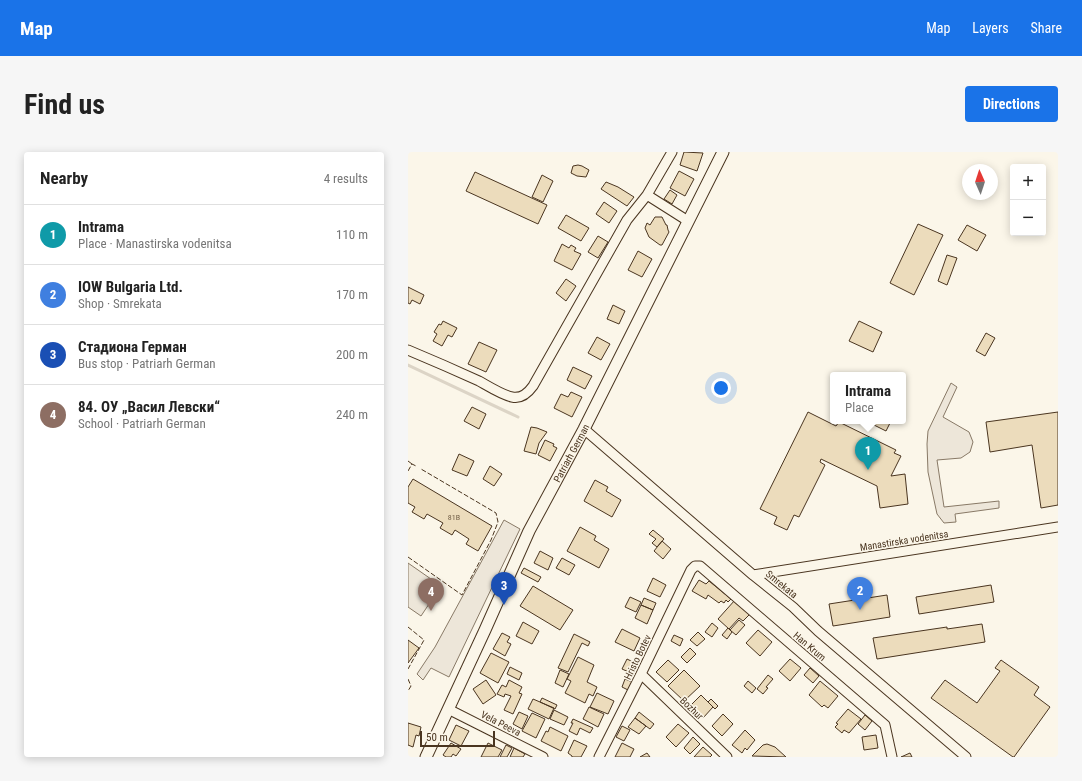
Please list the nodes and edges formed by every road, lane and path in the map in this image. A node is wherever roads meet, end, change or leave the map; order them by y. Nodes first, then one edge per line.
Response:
1 (672, 152) edge
2 (723, 152) edge
3 (647, 196) junction
4 (688, 222) junction
5 (408, 350) edge
6 (584, 430) junction
7 (1058, 527) edge
8 (695, 566) joint
9 (753, 575) junction
10 (641, 674) junction
11 (448, 709) junction
12 (426, 757) edge
13 (543, 757) edge
14 (598, 757) edge
15 (726, 757) edge
16 (892, 757) edge
17 (966, 757) edge

1 - 3 street
2 - 4 street, Patriarh German
3 - 4 street
3 - 5 street
4 - 6 street, Patriarh German
6 - 9 street, Smrekata
6 - 11 street, Patriarh German
7 - 9 street, Manastirska vodenitsa
8 - 10 street, Hristo Botev
8 - 16 street, Han Krum
9 - 17 street, Smrekata
10 - 14 street, Hristo Botev
10 - 15 street, Bozhur
11 - 12 street, Patriarh German
11 - 13 street, Vela Peeva

